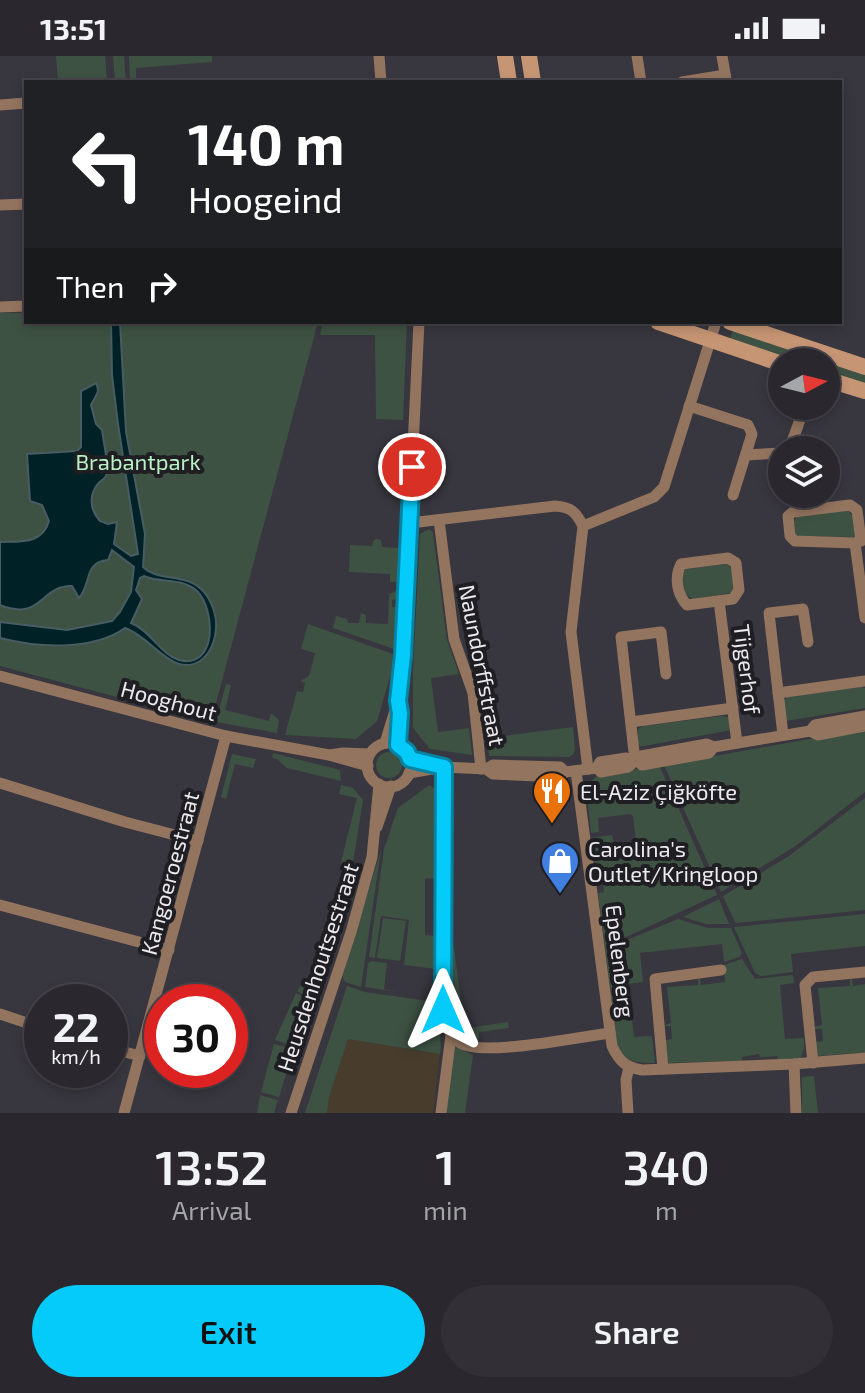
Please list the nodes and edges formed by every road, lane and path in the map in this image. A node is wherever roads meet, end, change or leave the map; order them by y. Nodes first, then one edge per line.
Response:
1 (379, 56) edge
2 (505, 56) edge
3 (529, 56) edge
4 (637, 56) edge
5 (722, 56) edge
6 (726, 78) edge
7 (381, 80) edge
8 (509, 80) edge
9 (533, 80) edge
10 (641, 80) edge
11 (704, 80) edge
12 (24, 103) edge
13 (0, 105) edge
14 (24, 204) edge
15 (0, 205) edge
16 (24, 306) edge
17 (0, 307) edge
18 (419, 324) edge
19 (664, 324) edge
20 (715, 324) edge
21 (736, 324) edge
22 (710, 340) junction
23 (768, 359) edge
24 (865, 367) edge
25 (840, 383) edge
26 (865, 391) edge
27 (689, 406) junction
28 (768, 454) edge
29 (746, 455) junction
30 (733, 495) dead end
31 (439, 520) junction
32 (410, 523) junction
33 (583, 526) junction
34 (855, 543) junction
35 (719, 601) junction
36 (865, 618) edge
37 (808, 642) dead end
38 (666, 674) dead end
39 (1, 678) edge
40 (865, 681) edge
41 (778, 693) junction
42 (398, 701) junction
43 (733, 708) junction
44 (865, 716) edge
45 (631, 722) junction
46 (865, 726) edge
47 (810, 731) junction
48 (783, 735) junction
49 (226, 736) junction
50 (385, 743) junction
51 (737, 743) junction
52 (398, 745) junction
53 (410, 759) junction
54 (369, 760) junction
55 (634, 761) junction
56 (444, 767) junction
57 (484, 769) junction
58 (582, 770) junction
59 (409, 773) junction
60 (0, 783) edge
61 (385, 785) junction
62 (198, 841) junction
63 (0, 905) edge
64 (169, 950) junction
65 (721, 970) dead end
66 (865, 972) edge
67 (0, 1014) edge
68 (24, 1022) edge
69 (610, 1033) junction
70 (451, 1035) junction
71 (128, 1053) edge
72 (140, 1056) junction
73 (865, 1058) edge
74 (813, 1063) junction
75 (794, 1064) junction
76 (629, 1067) junction
77 (663, 1069) junction
78 (124, 1113) edge
79 (291, 1113) edge
80 (441, 1113) edge
81 (628, 1113) edge
82 (796, 1113) edge

1 - 7 street
2 - 8 main road
3 - 9 main road
4 - 10 street
5 - 6 street
6 - 11 street
12 - 13 street
14 - 15 street
16 - 17 street
18 - 32 street
19 - 22 main road
20 - 22 street
21 - 24 main road
22 - 23 main road
22 - 27 street
25 - 26 main road
27 - 29 street
27 - 33 street
28 - 29 street
29 - 30 street
31 - 32 street
31 - 33 street
31 - 57 street, Naundorffstraat
32 - 42 street
33 - 58 street, Epelenberg
34 - 34 street
34 - 36 street
35 - 35 street, Tijgerhof
35 - 43 street, Tijgerhof
37 - 41 street
38 - 45 street
39 - 49 street, Hooghout
40 - 41 street
41 - 48 street
42 - 50 street
42 - 52 street
43 - 45 street
43 - 51 street, Tijgerhof
44 - 47 street
45 - 55 street
46 - 47 street
47 - 48 street
48 - 51 street
49 - 54 street, Hooghout
49 - 62 street, Kangoeroestraat
50 - 52 street
50 - 54 street
51 - 55 street
52 - 53 street
53 - 56 street
53 - 59 street
54 - 61 street
55 - 58 street
56 - 57 street
56 - 59 street
56 - 70 street
57 - 58 street
58 - 69 street, Epelenberg
59 - 61 street
60 - 62 street
61 - 79 street, Heusdenhoutsestraat
62 - 64 street, Kangoeroestraat
63 - 64 street
64 - 72 street, Kangoeroestraat
65 - 77 street, Epelenberg
66 - 74 street
67 - 68 street
69 - 70 street
69 - 76 street, Epelenberg
70 - 80 street
71 - 72 street
72 - 78 street, Kangoeroestraat
73 - 74 street
74 - 75 street
75 - 77 street
75 - 82 street
76 - 77 street
76 - 81 street

